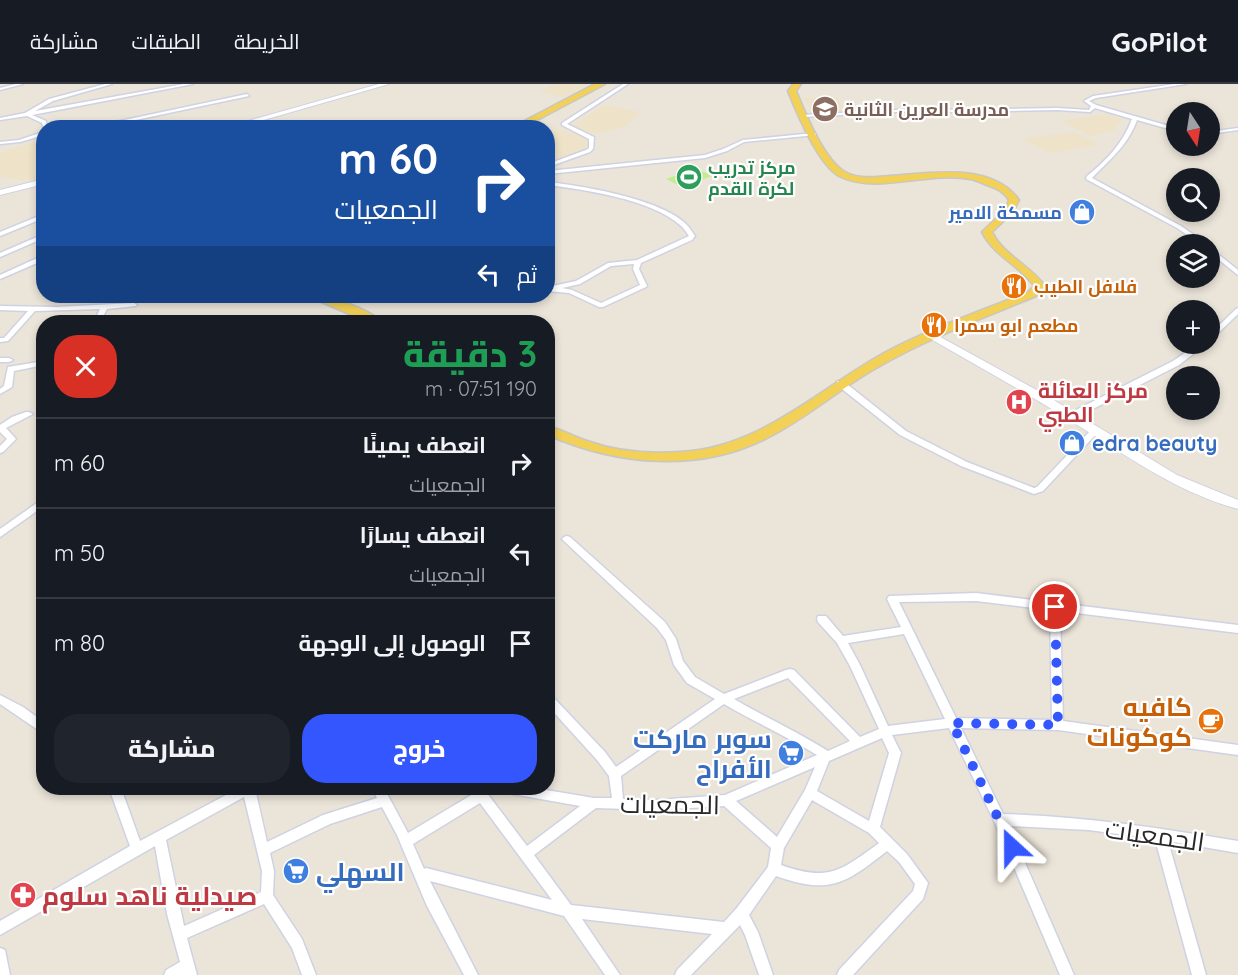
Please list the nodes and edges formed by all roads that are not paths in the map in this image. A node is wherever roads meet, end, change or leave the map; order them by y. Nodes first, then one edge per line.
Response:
1 (21, 84) edge
2 (110, 84) edge
3 (191, 84) edge
4 (386, 84) edge
5 (397, 84) edge
6 (601, 84) edge
7 (626, 84) edge
8 (797, 84) edge
9 (1184, 84) edge
10 (0, 89) edge
11 (247, 95) dead end
12 (1094, 106) junction
13 (27, 114) junction
14 (803, 117) junction
15 (1135, 118) junction
16 (0, 120) edge
17 (40, 120) edge
18 (127, 120) edge
19 (255, 120) edge
20 (267, 120) edge
21 (531, 120) edge
22 (1166, 127) edge
23 (1238, 129) edge
24 (1220, 131) edge
25 (814, 134) junction
26 (36, 135) edge
27 (15, 142) junction
28 (0, 143) edge
29 (0, 151) edge
30 (555, 163) edge
31 (555, 172) edge
32 (36, 181) edge
33 (555, 185) edge
34 (0, 191) edge
35 (36, 219) edge
36 (0, 234) edge
37 (1189, 234) edge
38 (36, 239) edge
39 (0, 255) edge
40 (1220, 258) edge
41 (36, 261) edge
42 (638, 262) junction
43 (1238, 273) edge
44 (0, 277) edge
45 (555, 288) edge
46 (555, 289) edge
47 (334, 303) edge
48 (134, 305) dead end
49 (105, 307) junction
50 (0, 308) edge
51 (33, 310) junction
52 (1238, 310) edge
53 (101, 315) edge
54 (360, 315) edge
55 (1220, 328) edge
56 (933, 336) junction
57 (0, 340) edge
58 (1188, 354) edge
59 (0, 360) edge
60 (9, 360) dead end
61 (36, 364) edge
62 (840, 383) junction
63 (0, 392) edge
64 (29, 414) dead end
65 (1070, 415) junction
66 (1, 428) edge
67 (1095, 431) junction
68 (555, 433) edge
69 (0, 450) edge
70 (1238, 505) edge
71 (36, 507) edge
72 (0, 534) edge
73 (567, 539) dead end
74 (1055, 607) junction
75 (822, 619) dead end
76 (1238, 628) edge
77 (906, 630) junction
78 (841, 640) junction
79 (0, 699) edge
80 (723, 699) junction
81 (555, 707) edge
82 (36, 723) edge
83 (952, 723) junction
84 (1058, 725) junction
85 (886, 731) junction
86 (858, 742) junction
87 (1238, 750) edge
88 (826, 755) junction
89 (615, 774) junction
90 (810, 793) junction
91 (118, 795) edge
92 (225, 795) edge
93 (251, 795) edge
94 (381, 795) edge
95 (473, 795) edge
96 (482, 795) edge
97 (547, 795) edge
98 (726, 800) junction
99 (384, 801) junction
100 (618, 802) junction
101 (594, 803) junction
102 (1000, 820) junction
103 (873, 829) junction
104 (1161, 834) junction
105 (159, 837) junction
106 (405, 842) junction
107 (888, 843) junction
108 (778, 846) junction
109 (1238, 846) edge
110 (137, 849) junction
111 (264, 850) junction
112 (526, 854) junction
113 (774, 869) junction
114 (421, 877) junction
115 (267, 896) junction
116 (568, 911) junction
117 (741, 914) junction
118 (0, 928) edge
119 (726, 929) junction
120 (179, 935) junction
121 (0, 955) edge
122 (188, 971) edge
123 (3, 975) edge
124 (171, 975) edge
125 (309, 975) edge
126 (471, 975) edge
127 (613, 975) edge
128 (682, 975) edge
129 (766, 975) edge
130 (844, 975) edge
131 (1067, 975) edge
132 (1199, 975) edge

1 - 10 street
2 - 13 street
3 - 13 street
4 - 19 street
5 - 20 street
6 - 21 main road
7 - 30 street
8 - 14 main road
9 - 12 street
11 - 18 street
12 - 14 street
12 - 15 street
13 - 16 street
13 - 17 street
14 - 25 main road
15 - 22 street
15 - 37 street
23 - 24 street
25 - 31 street
25 - 56 main road
26 - 27 street
27 - 28 street
27 - 29 street
32 - 34 street
33 - 42 street
35 - 36 street
38 - 39 street
40 - 43 street
41 - 44 street
42 - 45 street
42 - 46 street
47 - 54 main road
48 - 49 street
49 - 51 street
49 - 53 street
50 - 51 street
51 - 57 street
52 - 55 street
56 - 62 main road
56 - 65 street
58 - 65 street
59 - 60 street
61 - 63 street
62 - 67 street
62 - 68 main road
64 - 66 street
65 - 67 street
66 - 69 street
67 - 70 street
71 - 72 street
73 - 80 street
74 - 76 street
74 - 77 street
74 - 84 street
75 - 78 street
77 - 78 street
77 - 83 street
78 - 85 street
79 - 82 street
80 - 86 street
80 - 88 street
80 - 89 street
81 - 89 street
83 - 84 street
83 - 85 street
83 - 102 street
84 - 87 street
85 - 86 street
85 - 103 street
86 - 88 street
88 - 90 street
88 - 98 street
89 - 100 street
90 - 103 street
90 - 108 street
91 - 110 street
92 - 105 street
93 - 111 street
94 - 99 street
95 - 106 street
96 - 112 street
97 - 101 street, الجمعيات
98 - 100 street, الجمعيات
98 - 108 street, الجمعيات
99 - 106 street
99 - 111 street
100 - 101 street, الجمعيات
101 - 112 street
102 - 104 street, الجمعيات
102 - 131 street
103 - 107 street
104 - 109 street, الجمعيات
104 - 132 street
105 - 110 street
105 - 120 street
106 - 114 street
107 - 113 street
107 - 130 street
108 - 113 street
110 - 118 street
111 - 115 street
112 - 116 street
113 - 117 street
114 - 116 street
114 - 126 street
115 - 120 street
115 - 125 street
116 - 119 street
116 - 127 street
117 - 119 street
117 - 129 street
119 - 128 street
120 - 122 street
121 - 123 street
122 - 124 street

